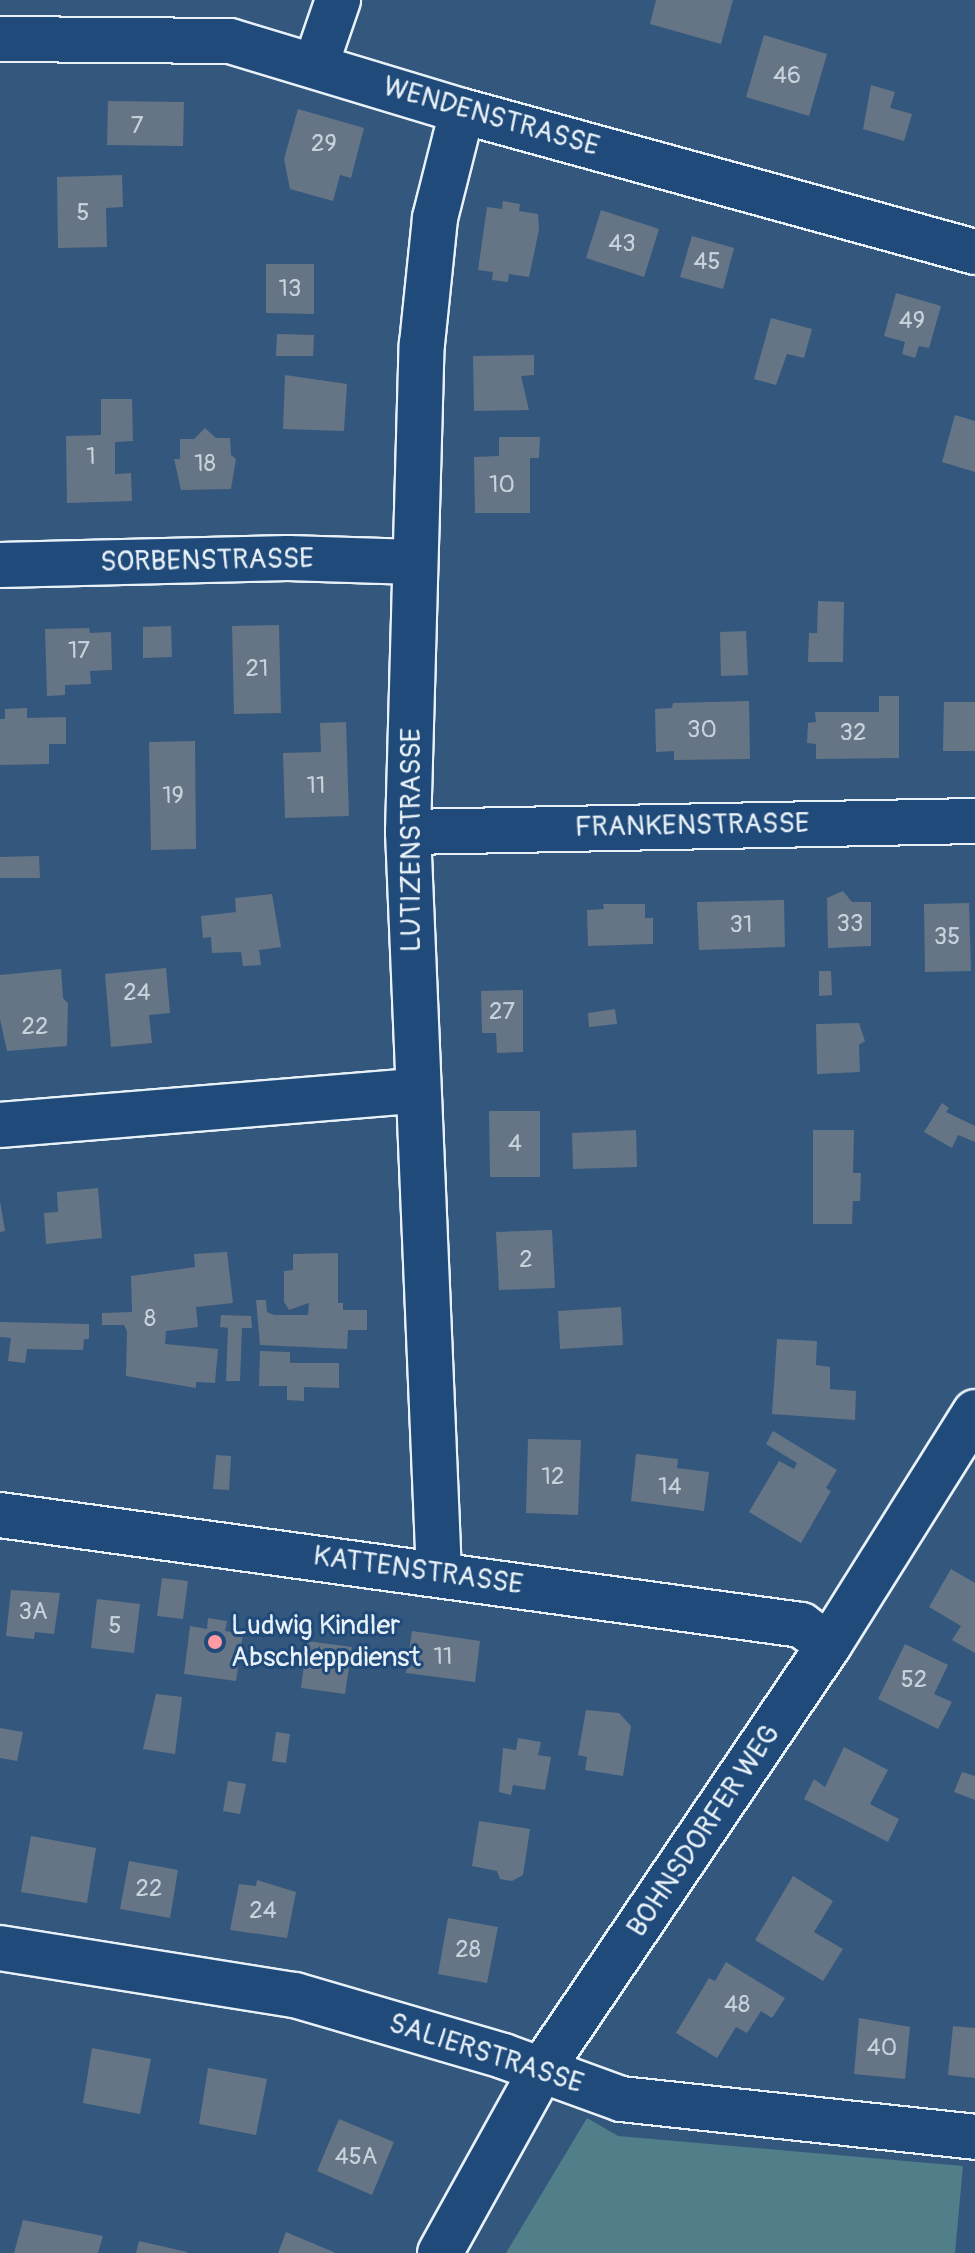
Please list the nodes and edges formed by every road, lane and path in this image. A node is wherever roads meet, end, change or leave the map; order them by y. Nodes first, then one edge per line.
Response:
1 (338, 0) edge
2 (0, 39) edge
3 (316, 64) junction
4 (462, 111) junction
5 (975, 252) edge
6 (415, 562) junction
7 (0, 565) edge
8 (975, 821) edge
9 (408, 832) junction
10 (417, 1091) junction
11 (0, 1125) edge
12 (975, 1412) edge
13 (0, 1515) edge
14 (439, 1574) junction
15 (829, 1645) junction
16 (0, 1948) edge
17 (542, 2069) junction
18 (975, 2137) edge
19 (440, 2253) edge

1 - 3 street
2 - 3 street, WENDENSTRASSE
3 - 4 street, WENDENSTRASSE
4 - 5 street, WENDENSTRASSE
4 - 6 street, LUTIZENSTRASSE
6 - 7 street, SORBENSTRASSE
6 - 9 street, LUTIZENSTRASSE
8 - 9 street, FRANKENSTRASSE
9 - 10 street, LUTIZENSTRASSE
10 - 11 street
10 - 14 street, LUTIZENSTRASSE
12 - 15 street, BOHNSDORFER WEG
13 - 14 street, KATTENSTRASSE
14 - 15 street, KATTENSTRASSE
15 - 17 street, BOHNSDORFER WEG
16 - 17 street, SALIERSTRASSE
17 - 18 street, SALIERSTRASSE
17 - 19 street, BOHNSDORFER WEG

